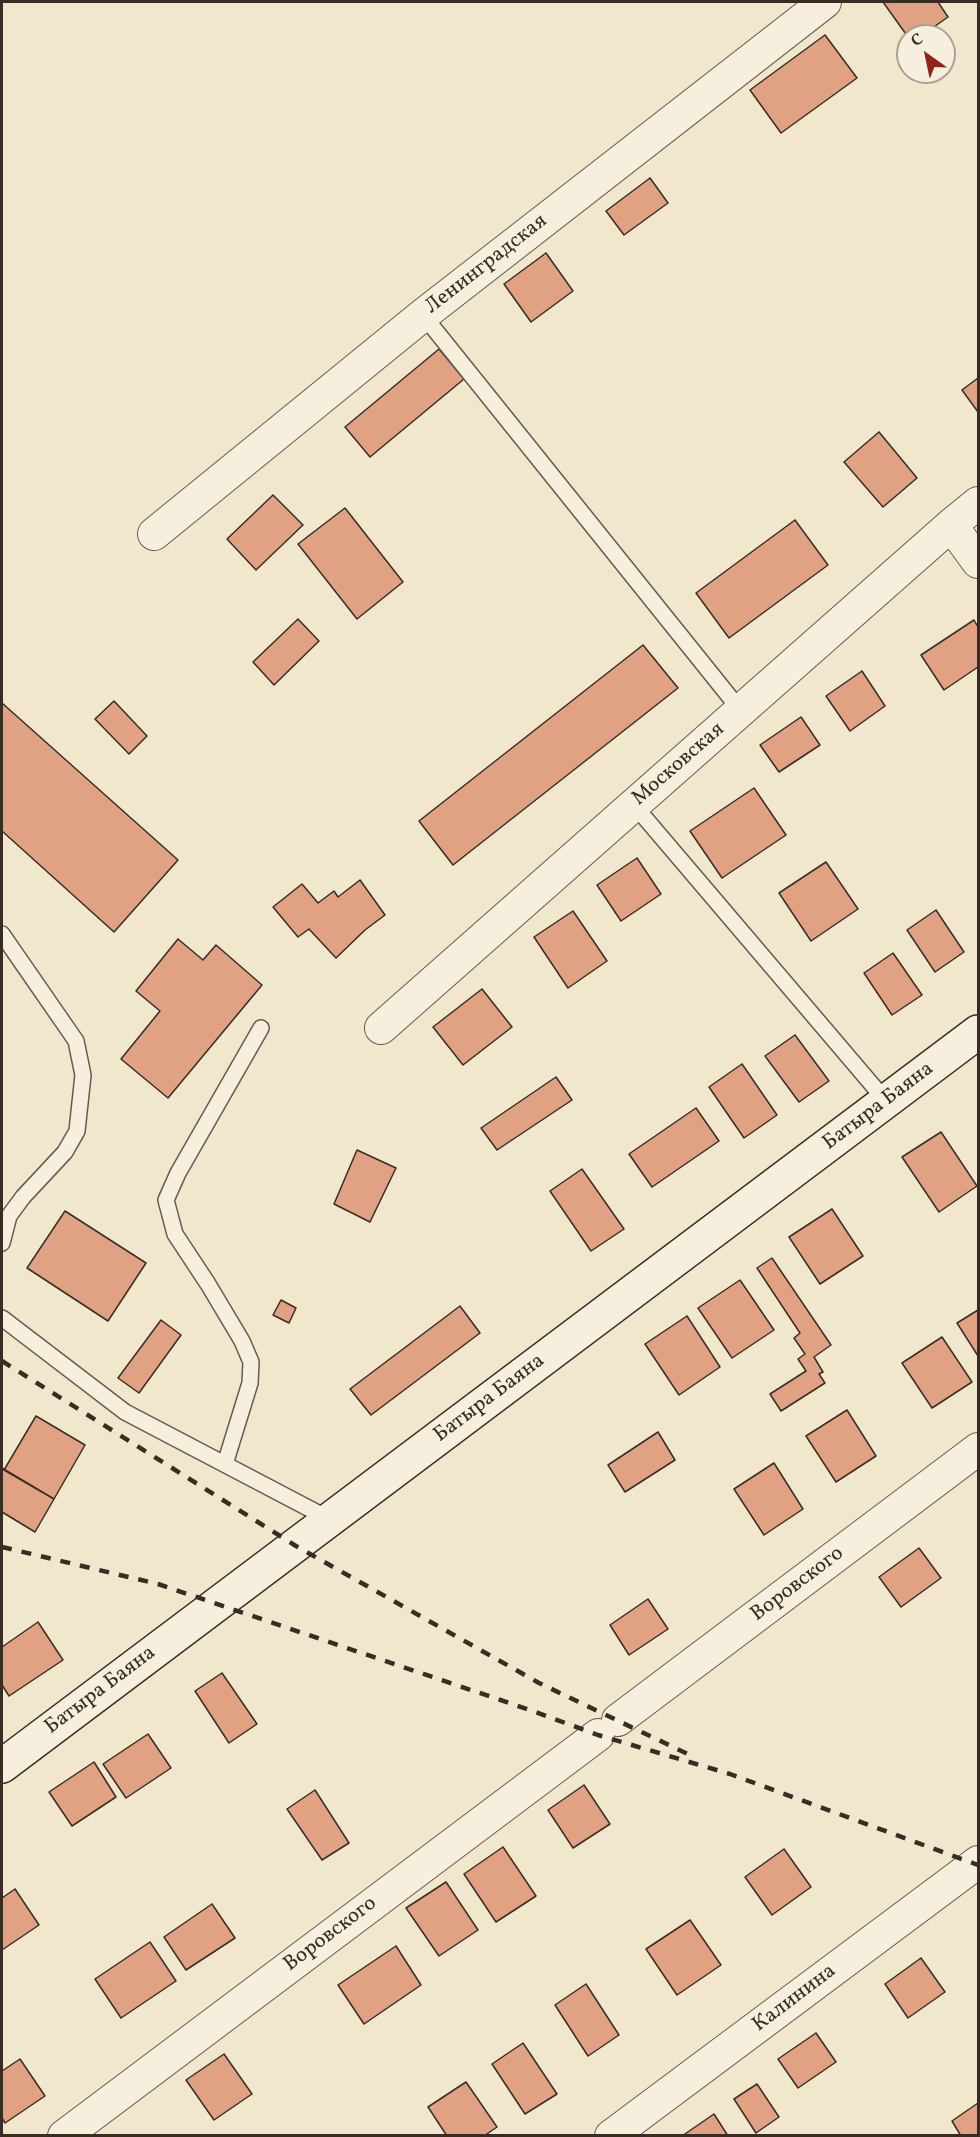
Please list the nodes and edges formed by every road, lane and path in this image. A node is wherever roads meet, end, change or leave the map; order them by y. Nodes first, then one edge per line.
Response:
1 (825, 2) edge
2 (423, 315) junction
3 (978, 503) edge
4 (951, 525) junction
5 (154, 534) dead end
6 (978, 562) edge
7 (741, 711) junction
8 (634, 805) junction
9 (2, 934) edge
10 (261, 1028) dead end
11 (381, 1028) dead end
12 (978, 1032) edge
13 (886, 1101) junction
14 (2, 1243) edge
15 (2, 1318) edge
16 (978, 1449) edge
17 (225, 1464) junction
18 (331, 1520) junction
19 (2, 1766) edge
20 (978, 1862) edge
21 (64, 2136) edge
22 (611, 2136) edge

1 - 2 street, Ленинградская
2 - 5 street, Ленинградская
2 - 7 lane
3 - 4 street, Московская
4 - 6 street
4 - 7 street, Московская
7 - 8 street, Московская
8 - 11 street, Московская
8 - 13 lane
9 - 14 lane
10 - 17 lane
12 - 13 street, Батыра Баяна
13 - 18 street, Батыра Баяна
15 - 17 lane
16 - 21 street, Воровского
17 - 18 lane
18 - 19 street, Батыра Баяна
20 - 22 street, Калинина

